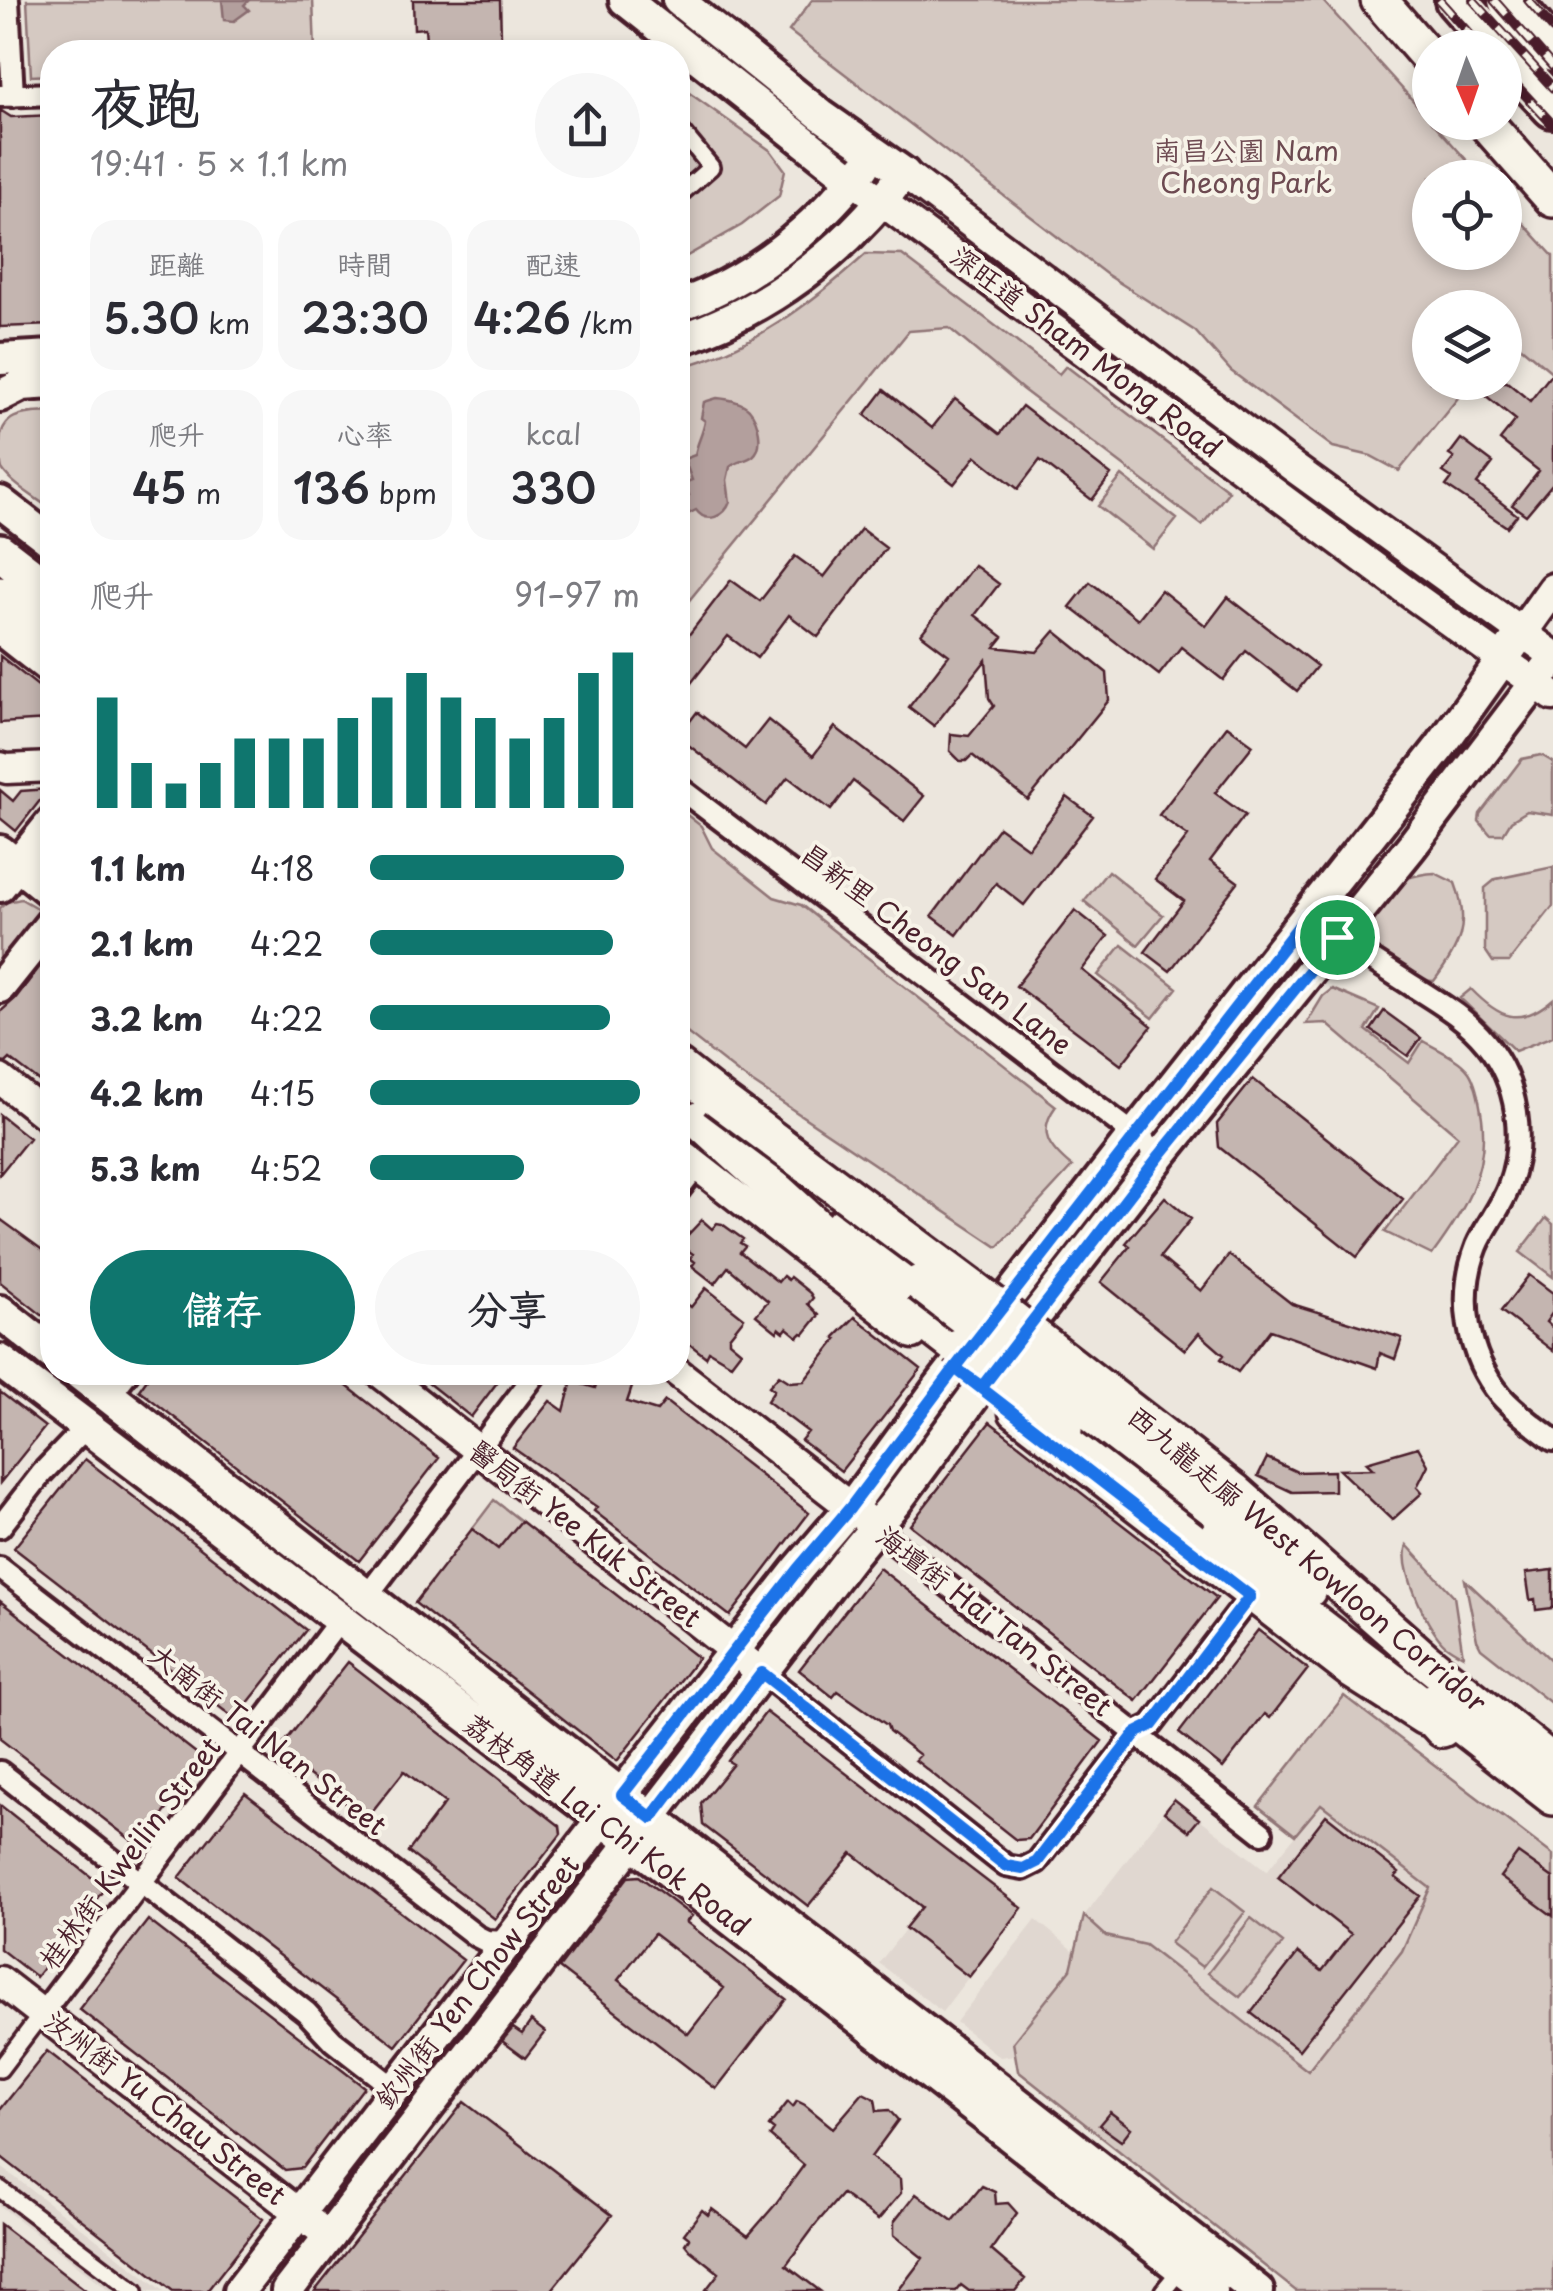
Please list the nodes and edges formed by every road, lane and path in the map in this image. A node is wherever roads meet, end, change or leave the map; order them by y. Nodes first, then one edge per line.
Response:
1 (8, 0) edge
2 (625, 0) edge
3 (678, 0) edge
4 (1379, 0) edge
5 (1456, 0) edge
6 (1509, 0) edge
7 (1482, 30) edge
8 (1412, 38) edge
9 (676, 40) edge
10 (690, 51) edge
11 (1553, 51) edge
12 (1522, 74) edge
13 (40, 95) edge
14 (6, 96) edge
15 (1553, 108) edge
16 (1501, 140) edge
17 (690, 142) edge
18 (876, 154) junction
19 (904, 173) junction
20 (854, 180) junction
21 (690, 185) edge
22 (1553, 200) edge
23 (883, 201) junction
24 (690, 301) edge
25 (690, 335) edge
26 (40, 357) edge
27 (0, 359) edge
28 (40, 384) edge
29 (0, 396) edge
30 (0, 502) edge
31 (40, 533) edge
32 (0, 552) edge
33 (40, 583) edge
34 (1553, 589) edge
35 (0, 594) edge
36 (40, 625) edge
37 (0, 630) edge
38 (1524, 634) junction
39 (40, 661) edge
40 (1504, 662) junction
41 (1549, 674) edge
42 (0, 767) edge
43 (40, 767) edge
44 (690, 796) edge
45 (40, 834) edge
46 (6, 868) edge
47 (40, 886) edge
48 (1306, 917) junction
49 (40, 937) edge
50 (1337, 937) junction
51 (0, 988) edge
52 (690, 1076) edge
53 (0, 1080) edge
54 (40, 1111) edge
55 (690, 1113) edge
56 (690, 1114) edge
57 (1134, 1135) junction
58 (1160, 1155) junction
59 (690, 1160) edge
60 (0, 1312) edge
61 (40, 1344) edge
62 (0, 1362) edge
63 (955, 1368) junction
64 (690, 1383) edge
65 (120, 1385) edge
66 (396, 1385) edge
67 (527, 1385) edge
68 (982, 1387) junction
69 (86, 1428) junction
70 (1553, 1440) edge
71 (478, 1450) junction
72 (850, 1508) junction
73 (0, 1527) edge
74 (876, 1528) junction
75 (0, 1568) edge
76 (366, 1596) junction
77 (1250, 1596) junction
78 (339, 1622) junction
79 (735, 1650) junction
80 (762, 1673) junction
81 (1442, 1729) junction
82 (1136, 1733) junction
83 (240, 1752) junction
84 (1553, 1763) edge
85 (0, 1772) edge
86 (1553, 1797) edge
87 (612, 1807) junction
88 (1553, 1813) edge
89 (642, 1830) junction
90 (1262, 1834) dead end
91 (140, 1883) junction
92 (507, 1942) junction
93 (0, 1980) edge
94 (43, 2012) junction
95 (0, 2069) edge
96 (395, 2089) junction
97 (0, 2189) edge
98 (299, 2212) junction
99 (330, 2237) junction
100 (1172, 2279) edge
101 (134, 2291) edge
102 (239, 2291) edge
103 (287, 2291) edge
104 (1212, 2291) edge
105 (1257, 2291) edge

1 - 14 street
2 - 9 main road, 深旺道 Sham Mong Road
3 - 18 main road, 深旺道 Sham Mong Road
4 - 8 highway
5 - 7 highway
6 - 11 highway
10 - 20 main road, 深旺道 Sham Mong Road
12 - 15 highway
13 - 14 street
16 - 22 highway
17 - 21 street
18 - 19 main road, 深旺道 Sham Mong Road
18 - 20 main road
19 - 23 main road
19 - 38 street, 深旺道 Sham Mong Road
20 - 23 street, 深旺道 Sham Mong Road
20 - 24 main road
23 - 25 main road
23 - 40 street, 深旺道 Sham Mong Road
26 - 27 main road
28 - 29 main road
30 - 31 main road
32 - 33 highway
34 - 38 main road, 欽州街 Yen Chow Street
35 - 36 highway
37 - 39 main road
38 - 40 main road, 欽州街 Yen Chow Street
38 - 41 street, 深旺道 Sham Mong Road
40 - 41 street, 深旺道 Sham Mong Road
40 - 48 main road, 欽州街 Yen Chow Street
41 - 50 main road, 欽州街 Yen Chow Street
42 - 43 street
44 - 57 street, 昌新里 Cheong San Lane
45 - 46 main road
46 - 47 main road
48 - 50 street
48 - 57 main road, 欽州街 Yen Chow Street
49 - 51 main road
50 - 58 main road, 欽州街 Yen Chow Street
50 - 70 street
52 - 84 highway, 西九龍走廊 West Kowloon Corridor, bridge
53 - 54 street
55 - 86 highway, 西九龍走廊 West Kowloon Corridor, bridge
56 - 81 highway, bridge
57 - 58 street, 昌新里 Cheong San Lane
57 - 63 main road, 欽州街 Yen Chow Street
58 - 68 main road, 欽州街 Yen Chow Street
59 - 63 street
60 - 61 main road
62 - 69 main road, 荔枝角道 Lai Chi Kok Road
63 - 68 street
63 - 72 main road, 欽州街 Yen Chow Street
64 - 72 street, 海壇街 Hai Tan Street
65 - 76 main road, 荔枝角道 Lai Chi Kok Road
66 - 71 street, 醫局街 Yee Kuk Street
67 - 71 street
68 - 74 main road, 欽州街 Yen Chow Street
68 - 77 street
69 - 73 street
69 - 78 main road, 荔枝角道 Lai Chi Kok Road
71 - 76 street
71 - 79 street, 醫局街 Yee Kuk Street
72 - 74 street, 海壇街 Hai Tan Street
72 - 79 main road, 欽州街 Yen Chow Street
74 - 80 main road, 欽州街 Yen Chow Street
74 - 82 street, 海壇街 Hai Tan Street
75 - 83 street, 大南街 Tai Nan Street
76 - 87 main road, 荔枝角道 Lai Chi Kok Road
77 - 81 street
77 - 82 street
78 - 83 street, 桂林街 Kweilin Street
78 - 87 main road, 荔枝角道 Lai Chi Kok Road
79 - 80 street, 醫局街 Yee Kuk Street
79 - 87 main road, 欽州街 Yen Chow Street
80 - 82 street, 醫局街 Yee Kuk Street
80 - 89 main road, 欽州街 Yen Chow Street
81 - 88 main road
82 - 90 street, 海壇街 Hai Tan Street
83 - 91 street, 桂林街 Kweilin Street
83 - 92 street, 大南街 Tai Nan Street
85 - 91 street
87 - 89 main road, 荔枝角道 Lai Chi Kok Road
87 - 92 main road, 欽州街 Yen Chow Street
89 - 99 main road, 欽州街 Yen Chow Street
89 - 100 main road, 荔枝角道 Lai Chi Kok Road
89 - 105 main road, 荔枝角道 Lai Chi Kok Road
91 - 94 street, 桂林街 Kweilin Street
91 - 96 street
92 - 96 main road, 欽州街 Yen Chow Street
93 - 94 street, 汝州街 Yu Chau Street
94 - 95 street, 桂林街 Kweilin Street
94 - 98 street, 汝州街 Yu Chau Street
96 - 98 main road, 欽州街 Yen Chow Street
97 - 101 street
98 - 99 street, 汝州街 Yu Chau Street
98 - 102 main road, 欽州街 Yen Chow Street
99 - 103 main road, 欽州街 Yen Chow Street
100 - 104 main road, 荔枝角道 Lai Chi Kok Road

